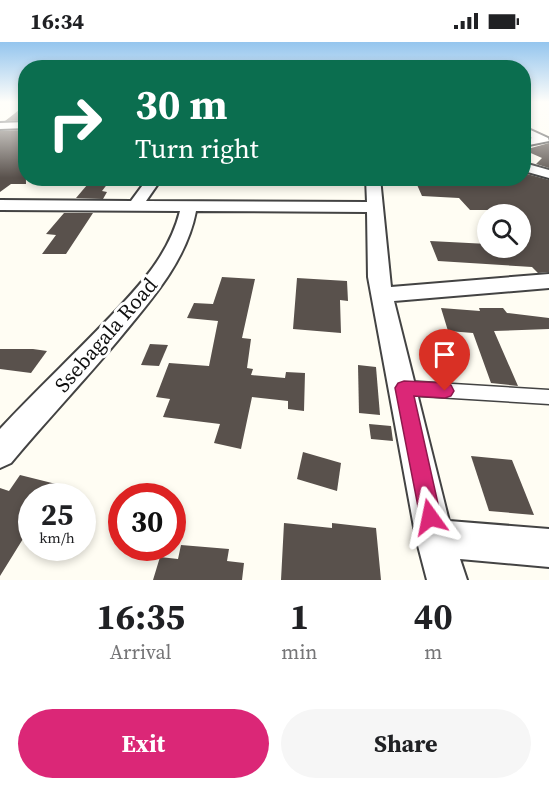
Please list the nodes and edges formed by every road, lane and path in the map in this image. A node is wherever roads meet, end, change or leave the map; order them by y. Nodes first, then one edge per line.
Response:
1 (531, 134) edge
2 (531, 142) edge
3 (531, 169) edge
4 (549, 174) edge
5 (149, 186) edge
6 (374, 186) edge
7 (0, 205) edge
8 (136, 205) junction
9 (189, 205) junction
10 (375, 207) junction
11 (549, 281) edge
12 (382, 295) junction
13 (404, 388) junction
14 (549, 397) edge
15 (0, 452) edge
16 (435, 538) junction
17 (549, 548) edge
18 (447, 580) edge

1 - 2 street
3 - 4 street
5 - 8 street
6 - 10 street
7 - 8 street
8 - 9 street
9 - 10 street
9 - 15 street, Ssebagala Road
10 - 12 street
11 - 12 street
12 - 13 street
13 - 14 lane
13 - 16 street
16 - 17 street
16 - 18 street

